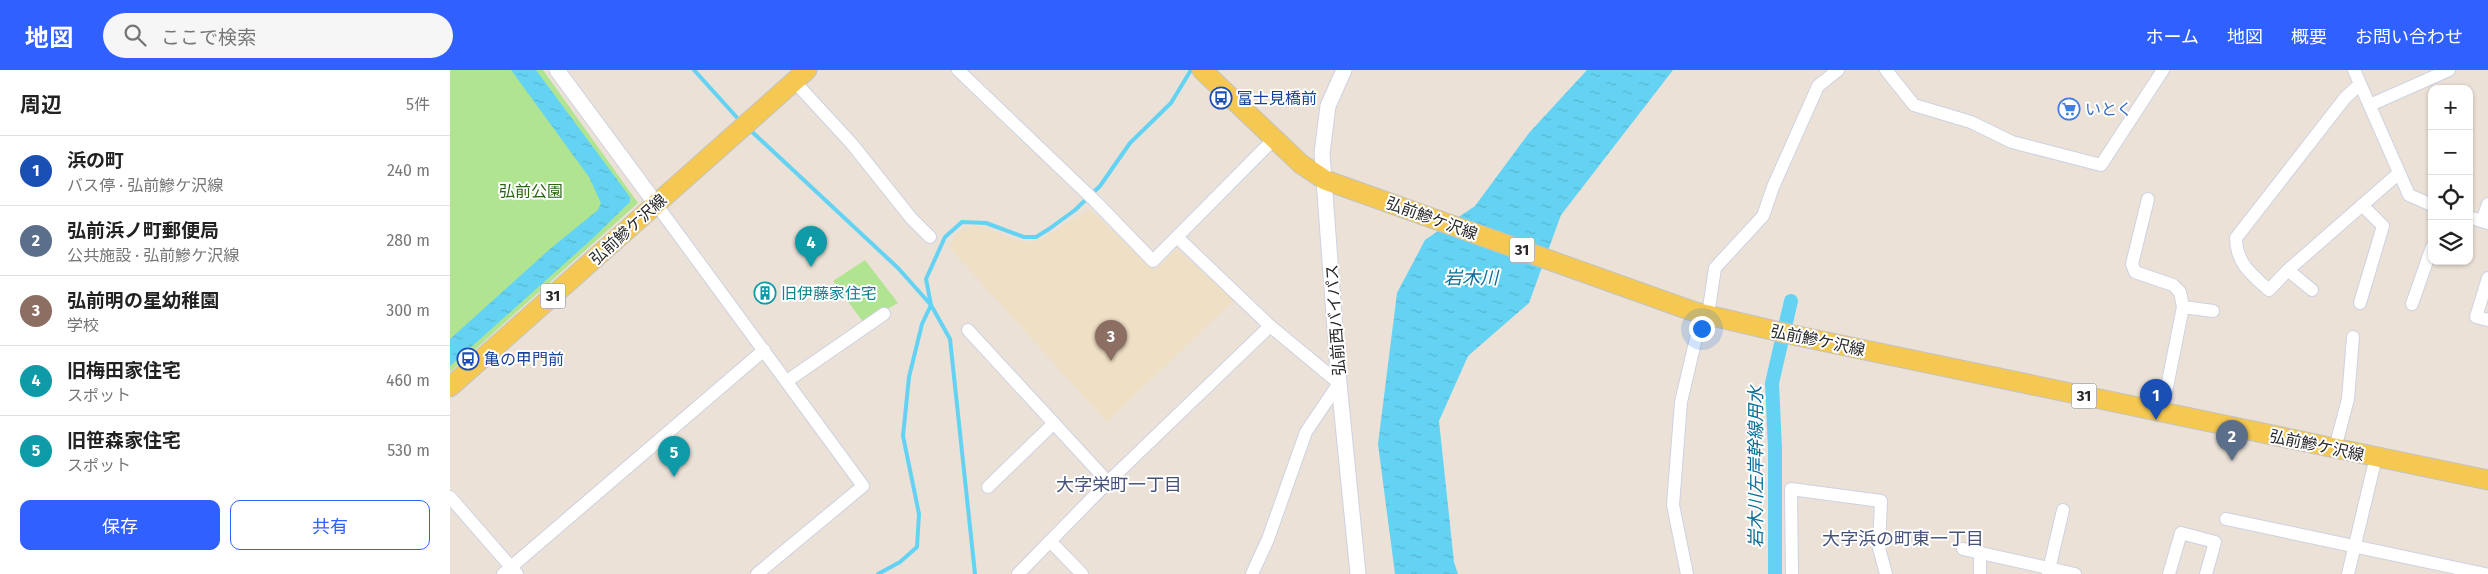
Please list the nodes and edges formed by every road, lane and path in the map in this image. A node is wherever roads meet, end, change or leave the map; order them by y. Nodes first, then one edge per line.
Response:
1 (557, 70) edge
2 (1202, 70) edge
3 (1838, 70) edge
4 (1886, 70) edge
5 (2163, 70) edge
6 (2354, 70) edge
7 (2449, 70) edge
8 (964, 72) edge
9 (1341, 73) edge
10 (801, 76) edge
11 (2360, 84) junction
12 (2370, 105) junction
13 (1275, 138) junction
14 (2399, 173) junction
15 (1325, 180) junction
16 (2148, 199) dead end
17 (2428, 203) edge
18 (656, 204) junction
19 (2488, 204) edge
20 (2362, 205) junction
21 (2473, 218) edge
22 (2485, 222) edge
23 (930, 237) dead end
24 (1177, 237) junction
25 (2428, 258) edge
26 (2288, 270) junction
27 (2488, 278) edge
28 (2312, 290) dead end
29 (2360, 303) dead end
30 (2412, 304) dead end
31 (2183, 307) junction
32 (2213, 311) dead end
33 (1701, 313) junction
34 (884, 314) dead end
35 (2488, 320) edge
36 (1270, 326) junction
37 (968, 330) dead end
38 (2353, 337) dead end
39 (764, 350) junction
40 (787, 381) junction
41 (1340, 383) junction
42 (450, 387) edge
43 (2162, 412) junction
44 (1054, 423) junction
45 (2335, 448) junction
46 (2376, 457) junction
47 (2488, 480) edge
48 (1108, 482) junction
49 (988, 487) dead end
50 (450, 496) edge
51 (2063, 510) dead end
52 (2226, 519) dead end
53 (1050, 542) junction
54 (2356, 548) junction
55 (1963, 549) dead end
56 (1980, 552) junction
57 (2048, 571) edge
58 (510, 572) edge
59 (762, 572) edge
60 (1018, 574) edge
61 (1082, 574) edge
62 (1252, 574) edge
63 (1358, 574) edge
64 (1686, 574) edge
65 (1792, 574) edge
66 (1886, 574) edge
67 (1980, 574) edge
68 (2075, 574) edge
69 (2169, 574) edge
70 (2206, 574) edge
71 (2348, 574) edge
72 (2485, 574) edge

1 - 18 street
2 - 13 main road, 弘前鰺ケ沢線 / 31
3 - 33 street
4 - 5 street
6 - 11 street
7 - 12 street
8 - 24 street
9 - 15 street, 弘前西バイパス
10 - 18 main road, 弘前鰺ケ沢線 / 31
10 - 23 street
11 - 12 street
11 - 26 street
12 - 14 street
13 - 15 main road, 弘前鰺ケ沢線 / 31
13 - 24 street
14 - 17 street
14 - 20 street
15 - 33 main road, 弘前鰺ケ沢線 / 31
15 - 41 street, 弘前西バイパス
16 - 31 street
18 - 39 street
18 - 42 main road, 弘前鰺ケ沢線 / 31
19 - 22 street
20 - 26 street
20 - 29 street
21 - 22 street
24 - 36 street
25 - 30 street
26 - 28 street
27 - 35 street
31 - 32 street
31 - 43 street
33 - 43 main road, 弘前鰺ケ沢線 / 31
33 - 64 street
34 - 40 street
36 - 41 street
36 - 48 street
37 - 44 street
38 - 45 street
39 - 40 street
39 - 58 street
40 - 59 street
41 - 62 street
41 - 63 street, 弘前西バイパス
43 - 45 main road, 弘前鰺ケ沢線 / 31
44 - 48 street
44 - 49 street
45 - 46 main road, 弘前鰺ケ沢線 / 31
46 - 47 main road, 弘前鰺ケ沢線 / 31
46 - 54 street
48 - 53 street
50 - 58 street
51 - 57 street
52 - 54 street
53 - 60 street
53 - 61 street
54 - 71 street
54 - 72 street
55 - 56 street
56 - 57 street
56 - 67 street
57 - 68 street
65 - 66 street
69 - 70 street

